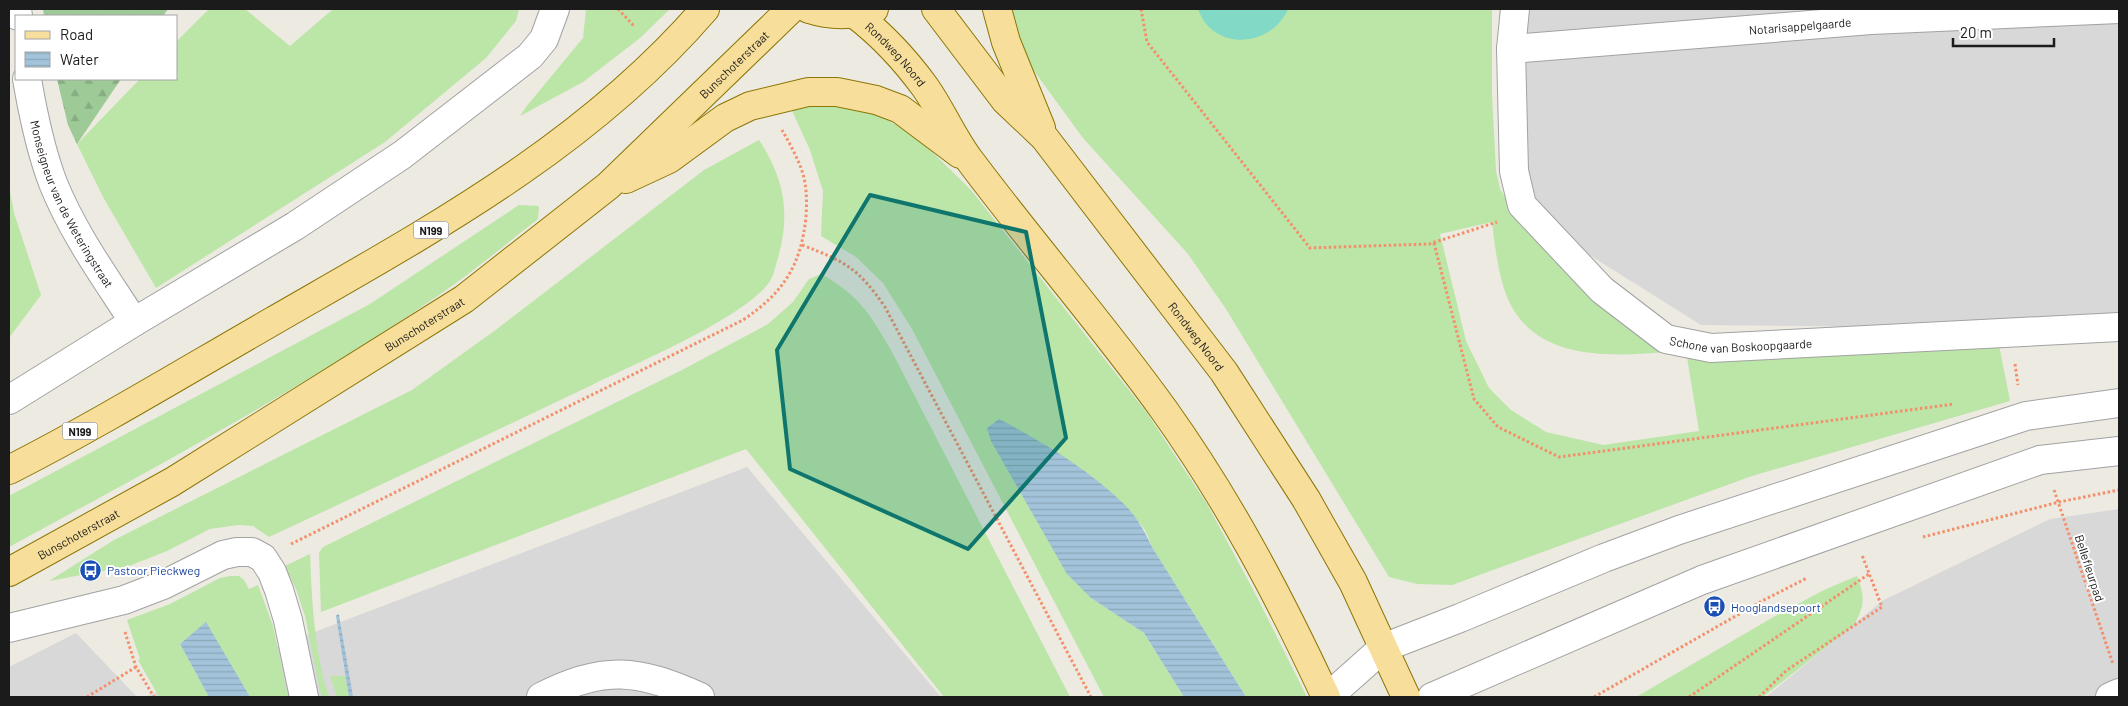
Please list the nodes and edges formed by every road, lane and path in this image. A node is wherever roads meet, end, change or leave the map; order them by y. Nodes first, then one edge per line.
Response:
1 (555, 9) edge
2 (618, 9) edge
3 (705, 9) edge
4 (791, 9) edge
5 (809, 9) edge
6 (936, 9) edge
7 (997, 9) edge
8 (1141, 9) edge
9 (1515, 9) edge
10 (2119, 9) edge
11 (866, 12) edge
12 (1872, 14) edge
13 (635, 27) dead end
14 (1511, 49) junction
15 (27, 80) edge
16 (778, 122) dead end
17 (1044, 137) junction
18 (970, 161) junction
19 (608, 186) junction
20 (1498, 222) dead end
21 (1434, 243) junction
22 (802, 245) junction
23 (134, 322) junction
24 (2119, 327) edge
25 (9, 400) edge
26 (2119, 402) edge
27 (1958, 404) dead end
28 (2119, 451) edge
29 (2040, 460) junction
30 (9, 470) edge
31 (2119, 490) edge
32 (2059, 502) junction
33 (1918, 538) dead end
34 (1861, 552) dead end
35 (263, 558) junction
36 (9, 572) edge
37 (1869, 574) junction
38 (1811, 576) dead end
39 (120, 601) junction
40 (9, 628) edge
41 (1383, 648) junction
42 (136, 666) junction
43 (2117, 681) edge
44 (87, 697) edge
45 (154, 697) edge
46 (304, 697) edge
47 (541, 697) edge
48 (700, 697) edge
49 (1091, 697) edge
50 (1327, 697) edge
51 (1406, 697) edge
52 (1432, 697) edge
53 (1594, 697) edge
54 (1689, 697) edge
55 (1759, 697) edge
56 (2110, 697) edge

1 - 23 street
2 - 13 path
3 - 30 main road, N199
4 - 19 main road, Bunschoterstraat
5 - 11 main road
6 - 17 main road, Rondweg Noord
7 - 17 main road
8 - 21 path
9 - 14 street, Schone van Boskoopgaarde
10 - 12 street, Notarisappelgaarde
11 - 18 main road, Rondweg Noord
12 - 14 street, Notarisappelgaarde
14 - 24 street, Schone van Boskoopgaarde
15 - 23 street, Monseigneur van de Weteringstraat
16 - 22 path
17 - 41 main road, Rondweg Noord
18 - 19 main road
18 - 50 main road, Rondweg Noord
19 - 36 main road, Bunschoterstraat
20 - 21 path
21 - 27 path
22 - 35 path
22 - 49 path
23 - 25 street
26 - 41 street
28 - 29 street
29 - 32 path, Bellefleurpad
29 - 52 street
31 - 32 path
32 - 33 path
32 - 43 path, Bellefleurpad
34 - 37 path
35 - 39 street
35 - 46 street
37 - 54 path
37 - 55 path
38 - 53 path
39 - 40 street
39 - 42 path
41 - 50 street
41 - 51 main road, Rondweg Noord
42 - 44 path
42 - 45 path
43 - 56 street
47 - 48 street

